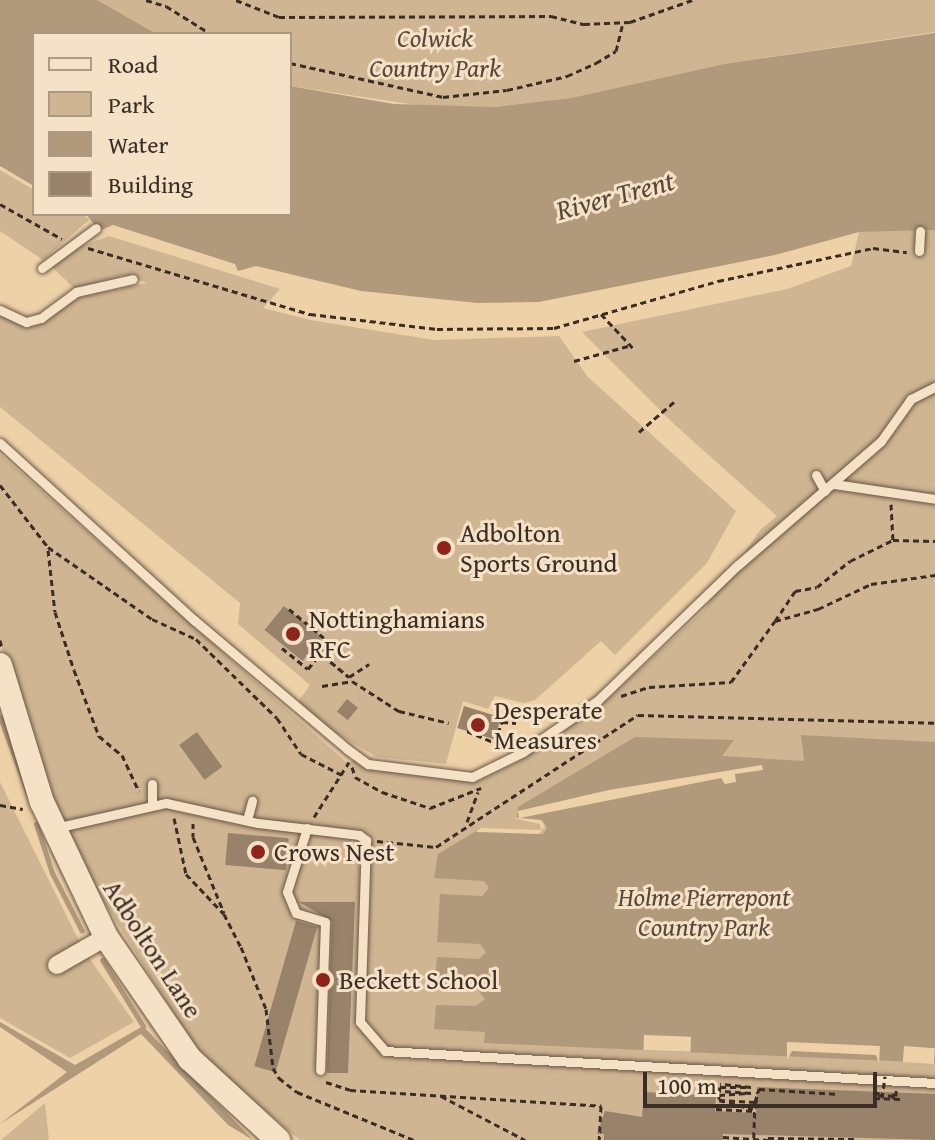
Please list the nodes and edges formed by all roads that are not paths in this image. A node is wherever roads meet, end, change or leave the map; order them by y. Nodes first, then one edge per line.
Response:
1 (96, 228) dead end
2 (920, 231) dead end
3 (919, 251) dead end
4 (42, 268) dead end
5 (133, 279) dead end
6 (0, 310) edge
7 (935, 387) edge
8 (0, 443) edge
9 (816, 475) dead end
10 (830, 487) junction
11 (935, 499) edge
12 (0, 665) edge
13 (152, 784) dead end
14 (252, 801) dead end
15 (149, 805) junction
16 (247, 820) junction
17 (55, 828) junction
18 (307, 828) junction
19 (106, 937) junction
20 (57, 965) dead end
21 (320, 1070) road end
22 (935, 1083) edge
23 (278, 1140) edge

1 - 4 lane
2 - 3 lane
5 - 6 lane
7 - 10 lane
8 - 10 lane
9 - 10 lane
10 - 11 lane
12 - 17 street, Adbolton Lane
13 - 15 lane
14 - 16 lane
15 - 16 lane
15 - 17 lane
16 - 18 lane
17 - 19 street, Adbolton Lane
18 - 21 lane
18 - 22 lane
19 - 20 street
19 - 23 street, Adbolton Lane

